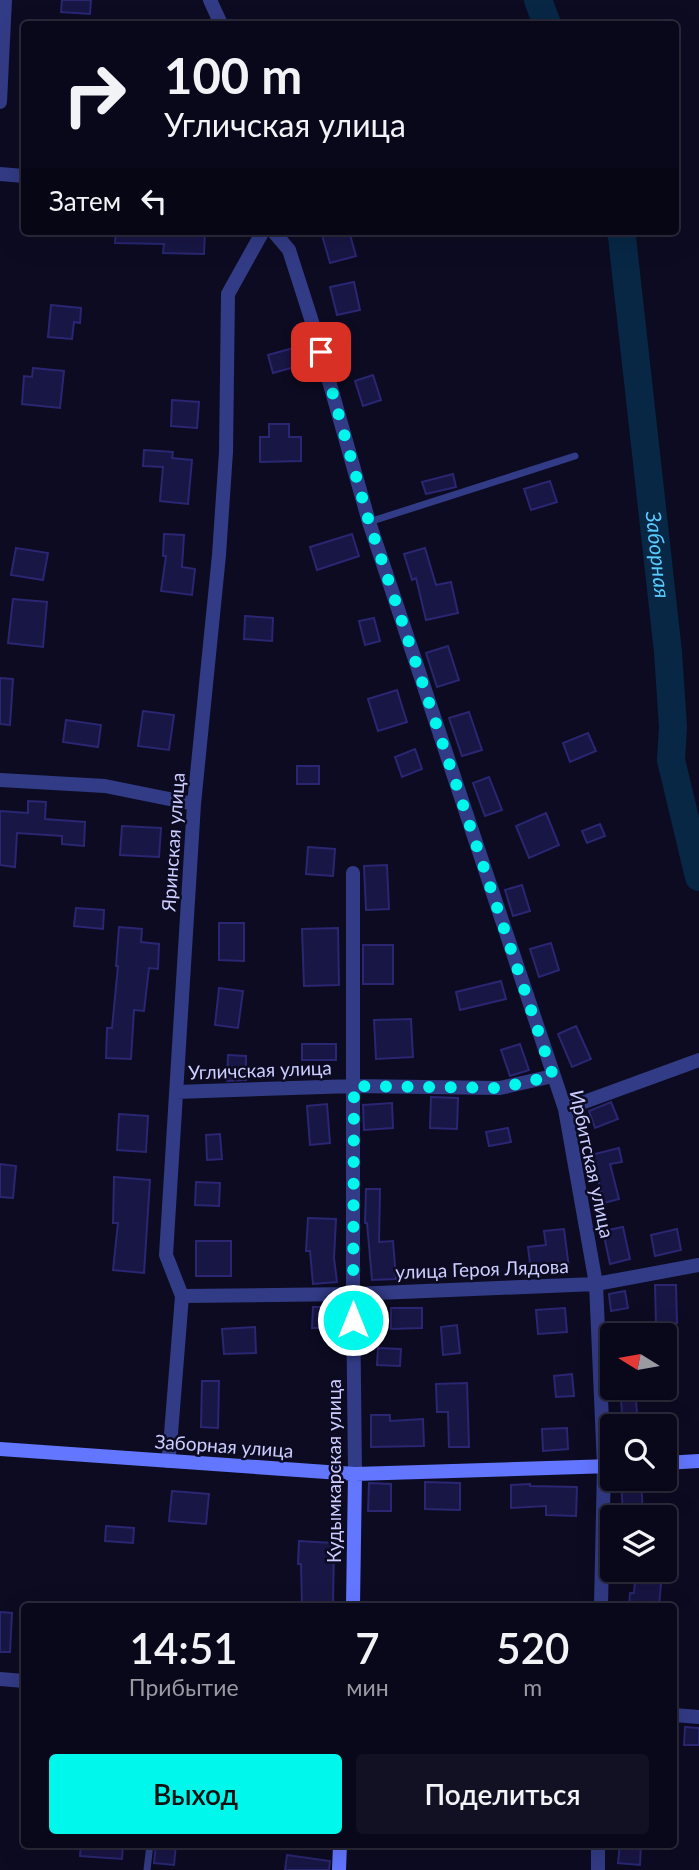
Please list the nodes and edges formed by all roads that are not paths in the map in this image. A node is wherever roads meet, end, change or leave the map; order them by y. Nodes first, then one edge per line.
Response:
1 (5, 0) edge
2 (210, 0) edge
3 (220, 21) edge
4 (0, 102) edge
5 (0, 174) edge
6 (21, 176) edge
7 (261, 235) edge
8 (276, 235) edge
9 (575, 456) dead end
10 (369, 522) junction
11 (0, 780) edge
12 (194, 804) junction
13 (353, 873) dead end
14 (699, 1060) edge
15 (553, 1076) junction
16 (354, 1086) junction
17 (176, 1092) junction
18 (565, 1109) junction
19 (699, 1265) edge
20 (596, 1284) junction
21 (353, 1294) junction
22 (182, 1296) junction
23 (605, 1414) edge
24 (0, 1449) edge
25 (168, 1461) junction
26 (699, 1461) edge
27 (677, 1462) edge
28 (600, 1466) edge
29 (355, 1474) junction
30 (607, 1491) edge
31 (353, 1603) edge
32 (601, 1603) edge
33 (0, 1679) edge
34 (21, 1681) edge
35 (677, 1715) edge
36 (699, 1717) edge
37 (150, 1848) edge
38 (340, 1848) edge
39 (598, 1848) edge
40 (148, 1870) edge
41 (338, 1870) edge
42 (598, 1870) edge

1 - 4 street
2 - 3 street
5 - 6 street
7 - 12 street, Яринская улица
8 - 10 street, Ирбитская улица
9 - 10 lane
10 - 15 street, Ирбитская улица
11 - 12 street
12 - 17 street, Яринская улица
13 - 16 street, Кудымкарская улица
14 - 18 street
15 - 16 street, Угличская улица
15 - 18 street, Ирбитская улица
16 - 17 street, Угличская улица
16 - 21 street, Кудымкарская улица
17 - 22 street, Яринская улица
18 - 20 street, Ирбитская улица
19 - 20 street, улица Героя Лядова
20 - 21 street, улица Героя Лядова
20 - 23 street, Ирбитская улица
21 - 22 street, улица Героя Лядова
21 - 29 street, Кудымкарская улица
22 - 25 street, Яринская улица
24 - 25 street, Заборная улица
25 - 29 street, Заборная улица
26 - 27 street
28 - 29 street, Заборная улица
29 - 31 street, Кудымкарская улица
30 - 32 street, Ирбитская улица
33 - 34 street
35 - 36 street
37 - 40 lane
38 - 41 street
39 - 42 street

